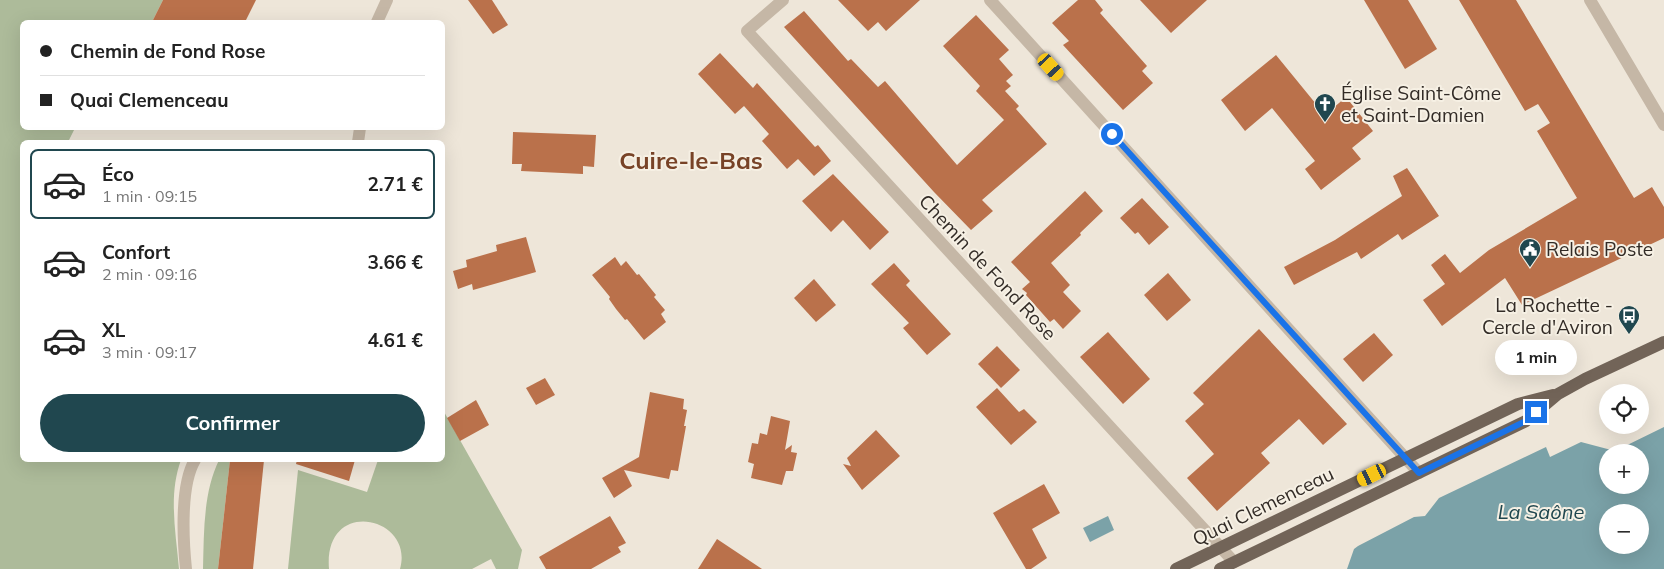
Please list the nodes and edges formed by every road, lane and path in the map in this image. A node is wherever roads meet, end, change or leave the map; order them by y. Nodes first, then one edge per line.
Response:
1 (387, 0) edge
2 (783, 0) edge
3 (990, 0) edge
4 (1590, 0) edge
5 (378, 20) edge
6 (1664, 126) edge
7 (1664, 342) edge
8 (1558, 394) junction
9 (1406, 458) junction
10 (194, 462) edge
11 (1419, 473) junction
12 (1220, 548) junction
13 (1234, 562) junction
14 (186, 569) edge
15 (1176, 569) edge
16 (1220, 569) edge

1 - 5 street
2 - 12 street, Chemin de Fond Rose
3 - 9 street
4 - 6 street
7 - 8 main road, Quai Clemenceau
8 - 9 main road, Quai Clemenceau
8 - 11 main road, Quai Clemenceau
9 - 11 street
9 - 12 main road, Quai Clemenceau
10 - 14 street
11 - 13 main road, Quai Clemenceau
12 - 13 street, Chemin de Fond Rose
12 - 15 main road, Quai Clemenceau
13 - 16 main road, Quai Clemenceau

